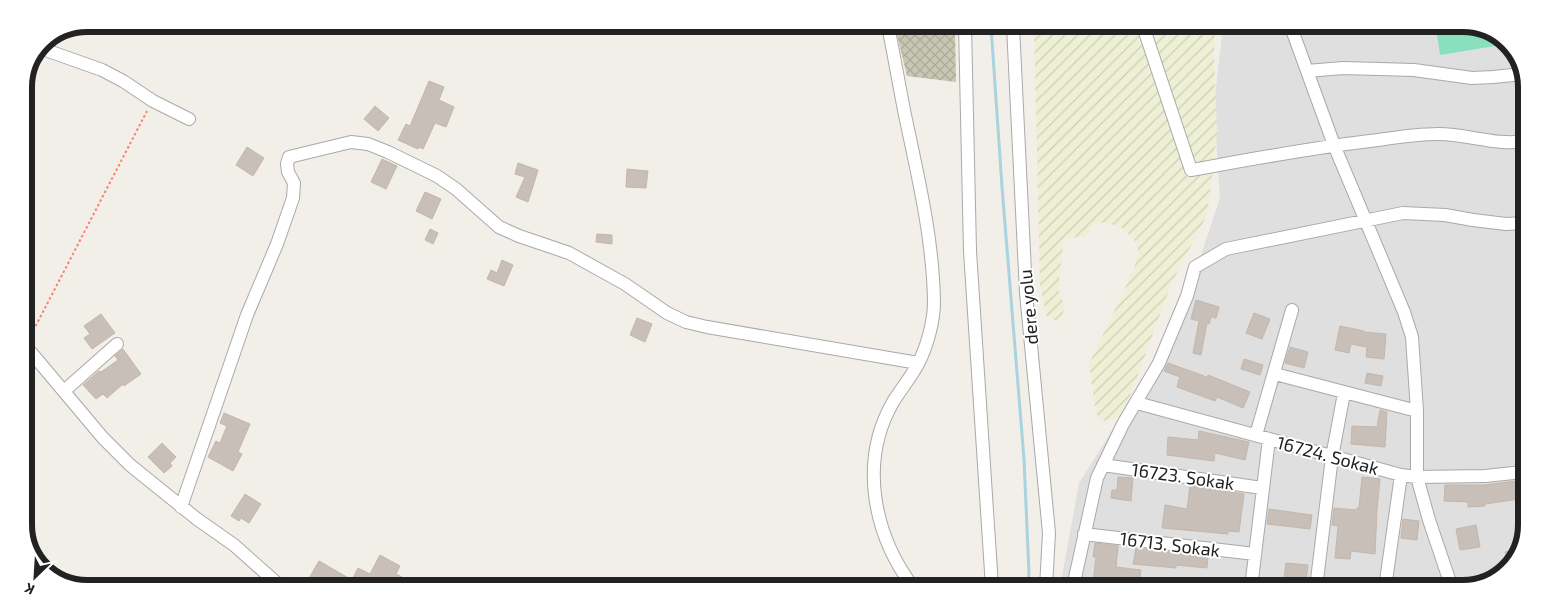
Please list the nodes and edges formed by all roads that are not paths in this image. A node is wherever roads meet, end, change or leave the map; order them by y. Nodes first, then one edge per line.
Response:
1 (889, 32) edge
2 (965, 32) edge
3 (1012, 32) edge
4 (1145, 32) edge
5 (1293, 32) edge
6 (48, 51) edge
7 (1307, 72) junction
8 (1516, 75) edge
9 (189, 119) dead end
10 (1517, 143) edge
11 (1334, 145) junction
12 (1365, 222) junction
13 (1517, 223) edge
14 (1292, 310) dead end
15 (117, 344) dead end
16 (33, 354) edge
17 (918, 363) junction
18 (1274, 374) junction
19 (64, 391) junction
20 (1344, 393) junction
21 (1137, 403) junction
22 (1416, 411) junction
23 (1256, 435) junction
24 (1269, 439) junction
25 (1332, 457) junction
26 (1103, 465) junction
27 (1518, 473) edge
28 (1401, 475) junction
29 (1417, 477) junction
30 (1262, 488) junction
31 (181, 507) junction
32 (1084, 534) junction
33 (1256, 554) junction
34 (273, 580) edge
35 (909, 580) edge
36 (992, 580) edge
37 (1046, 580) edge
38 (1074, 580) edge
39 (1252, 580) edge
40 (1317, 580) edge
41 (1386, 580) edge
42 (1449, 580) edge

1 - 17 street
2 - 36 street
3 - 37 street, dere yolu
4 - 11 street
5 - 7 street
6 - 9 street
7 - 8 street
7 - 11 street
10 - 11 street
11 - 12 street
12 - 13 street
12 - 21 street
12 - 22 street
14 - 18 street
15 - 19 street
16 - 19 street
17 - 31 street
17 - 35 street
18 - 20 street
18 - 23 street
19 - 31 street
20 - 22 street
20 - 25 street
21 - 23 street, 16724. Sokak
21 - 26 street
22 - 29 street
23 - 24 street, 16724. Sokak
24 - 25 street, 16724. Sokak
24 - 30 street
25 - 28 street, 16724. Sokak
25 - 40 street
26 - 30 street, 16723. Sokak
26 - 32 street
27 - 29 street, 16724. Sokak
28 - 29 street, 16724. Sokak
28 - 41 street
29 - 42 street
30 - 33 street
31 - 34 street
32 - 33 street, 16713. Sokak
32 - 38 street
33 - 39 street

